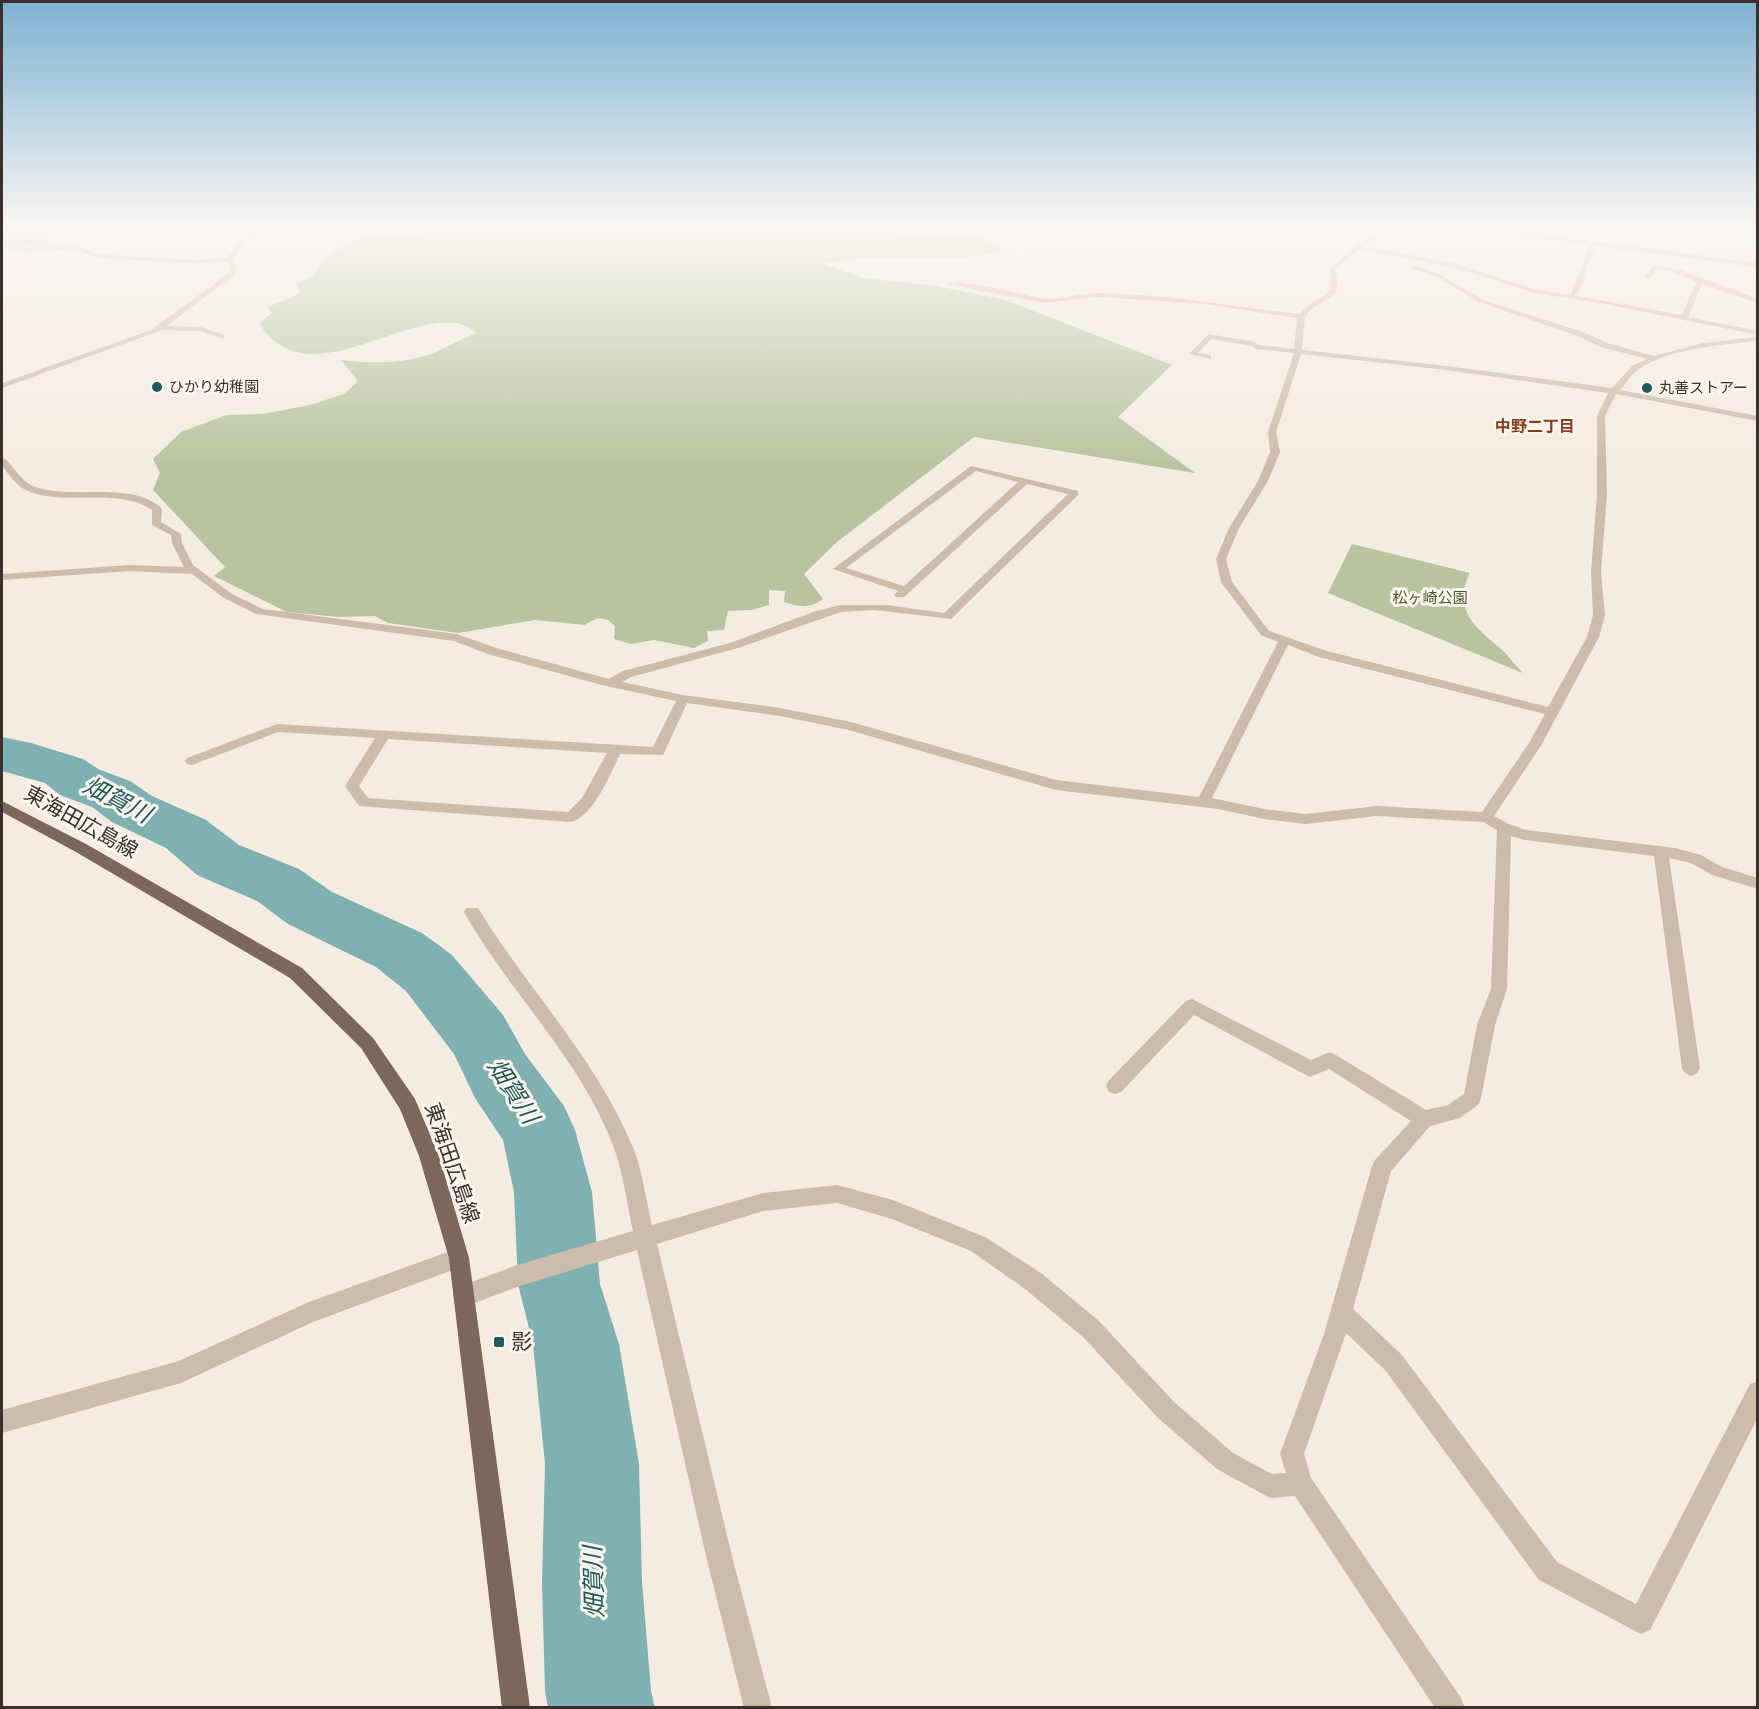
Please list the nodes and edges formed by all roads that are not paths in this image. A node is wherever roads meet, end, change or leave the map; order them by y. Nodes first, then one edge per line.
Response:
1 (191, 306) edge
2 (1230, 306) edge
3 (1313, 306) edge
4 (1495, 306) edge
5 (1616, 306) edge
6 (1690, 306) edge
7 (1301, 316) junction
8 (1684, 318) junction
9 (162, 328) junction
10 (1758, 333) edge
11 (222, 337) dead end
12 (1758, 339) edge
13 (1298, 352) junction
14 (1208, 357) dead end
15 (1654, 358) junction
16 (2, 386) edge
17 (1615, 391) junction
18 (1758, 419) edge
19 (2, 461) edge
20 (1026, 480) junction
21 (193, 571) junction
22 (2, 577) edge
23 (907, 590) junction
24 (887, 608) junction
25 (1285, 640) junction
26 (610, 683) junction
27 (683, 699) junction
28 (1551, 712) junction
29 (384, 734) junction
30 (616, 749) junction
31 (192, 761) dead end
32 (1203, 802) junction
33 (2, 806) edge
34 (1486, 817) junction
35 (1504, 828) junction
36 (1661, 853) junction
37 (1758, 884) edge
38 (472, 912) dead end
39 (1691, 1068) dead end
40 (1114, 1086) dead end
41 (1424, 1119) junction
42 (637, 1240) junction
43 (459, 1258) junction
44 (464, 1296) junction
45 (1341, 1313) junction
46 (1758, 1392) edge
47 (2, 1422) edge
48 (1300, 1484) junction
49 (516, 1707) edge
50 (758, 1707) edge
51 (1451, 1707) edge

1 - 9 street
2 - 7 street
3 - 7 street
4 - 15 street
5 - 8 street
6 - 8 street
7 - 13 street
8 - 10 street
9 - 11 street
9 - 16 street
12 - 15 street
13 - 14 street
13 - 17 street
13 - 25 street
15 - 17 street
17 - 18 street
17 - 28 street
19 - 21 street
20 - 23 street
20 - 23 street
20 - 24 street
21 - 22 street
21 - 26 street
23 - 24 street
24 - 26 street
25 - 28 street
25 - 32 street
26 - 27 street
27 - 30 street
27 - 32 street
28 - 34 street
29 - 30 street
29 - 30 street
29 - 31 street
32 - 34 street
33 - 43 main road, 東海田広島線
34 - 35 street
35 - 36 street
35 - 41 street
36 - 37 street
36 - 39 street
38 - 42 street
40 - 41 street
41 - 45 street
42 - 44 street
42 - 48 street
42 - 50 street
43 - 44 main road, 東海田広島線
43 - 47 street
44 - 49 main road, 東海田広島線
45 - 46 street
45 - 48 street
48 - 51 street

